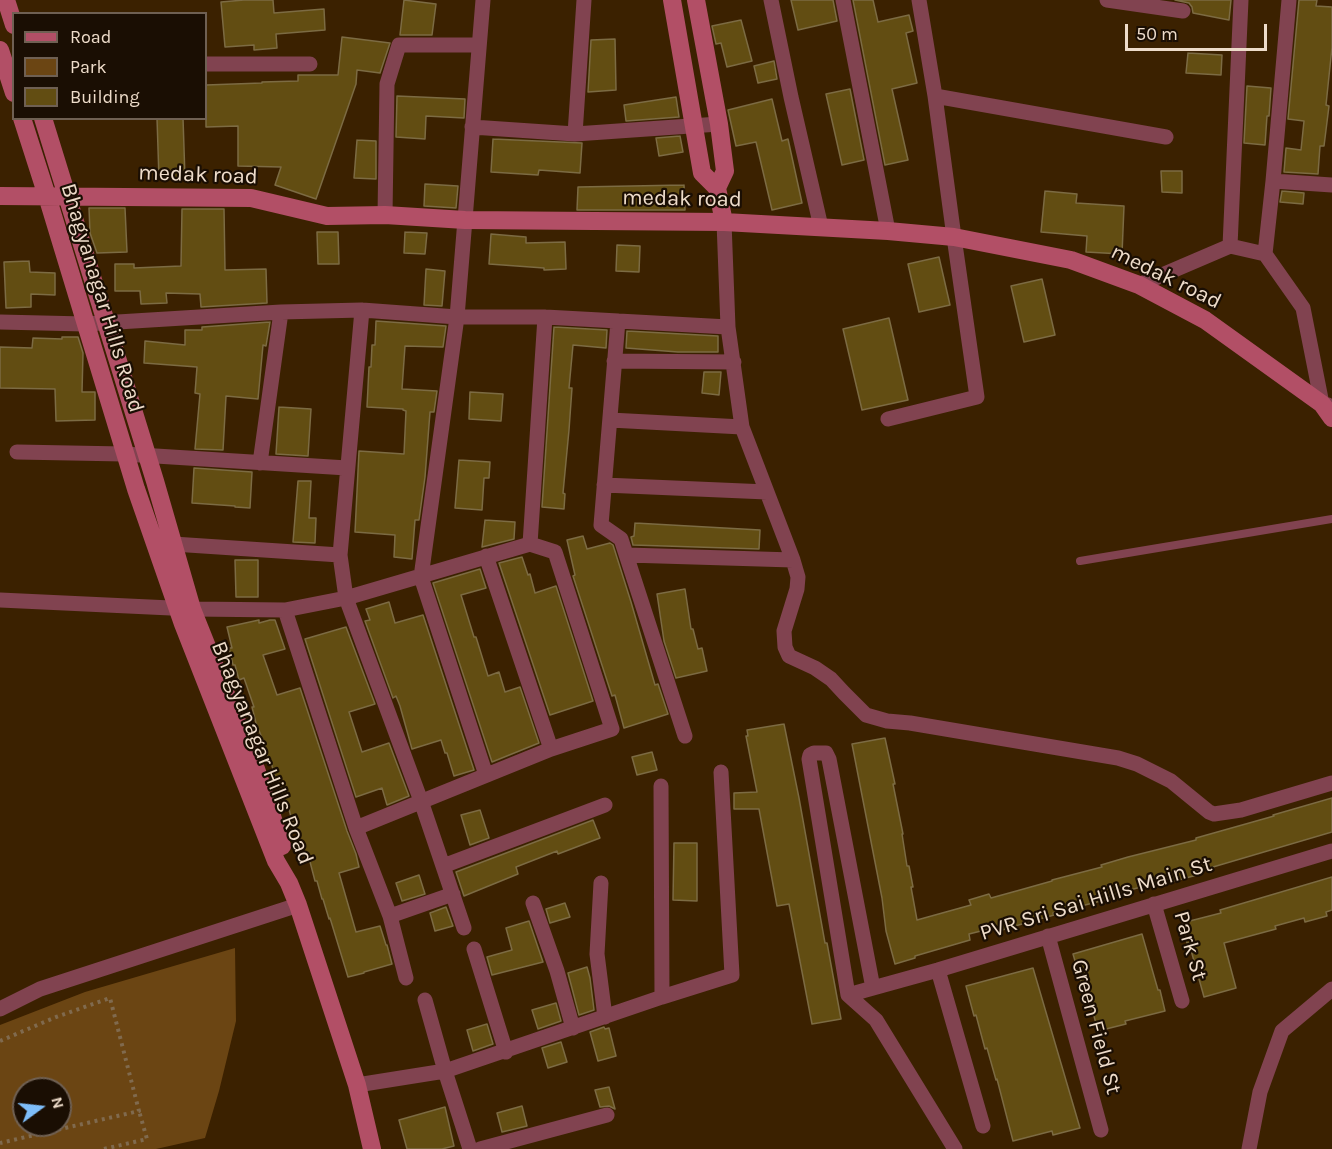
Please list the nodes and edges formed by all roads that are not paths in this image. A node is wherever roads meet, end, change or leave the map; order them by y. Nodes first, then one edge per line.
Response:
1 (6, 0) edge
2 (483, 0) edge
3 (584, 0) edge
4 (674, 0) edge
5 (696, 0) edge
6 (771, 0) edge
7 (843, 0) edge
8 (919, 0) edge
9 (1107, 0) edge
10 (1241, 0) edge
11 (1289, 0) edge
12 (1183, 11) dead end
13 (12, 19) edge
14 (479, 45) junction
15 (4, 60) edge
16 (207, 64) edge
17 (310, 64) dead end
18 (12, 86) edge
19 (935, 96) junction
20 (23, 120) edge
21 (44, 120) edge
22 (719, 124) junction
23 (695, 126) junction
24 (472, 127) junction
25 (575, 134) junction
26 (1166, 137) dead end
27 (1273, 181) junction
28 (1332, 181) edge
29 (717, 188) junction
30 (0, 196) edge
31 (47, 196) junction
32 (67, 196) junction
33 (385, 215) junction
34 (465, 220) junction
35 (724, 222) junction
36 (821, 227) junction
37 (888, 231) junction
38 (954, 237) junction
39 (1230, 246) junction
40 (1265, 254) junction
41 (1139, 285) junction
42 (362, 310) junction
43 (281, 312) junction
44 (457, 316) junction
45 (545, 317) junction
46 (618, 321) junction
47 (0, 322) edge
48 (106, 323) junction
49 (85, 324) junction
50 (728, 327) junction
51 (614, 361) junction
52 (734, 362) junction
53 (1329, 409) edge
54 (888, 419) dead end
55 (610, 420) junction
56 (742, 427) junction
57 (17, 452) dead end
58 (124, 454) junction
59 (147, 455) junction
60 (260, 463) junction
61 (347, 468) junction
62 (604, 485) junction
63 (767, 492) junction
64 (1332, 519) edge
65 (173, 544) junction
66 (530, 544) junction
67 (340, 555) junction
68 (627, 555) junction
69 (486, 556) junction
70 (793, 560) junction
71 (1080, 561) dead end
72 (421, 577) junction
73 (346, 598) junction
74 (0, 600) edge
75 (185, 608) junction
76 (285, 610) junction
77 (685, 736) dead end
78 (551, 749) junction
79 (721, 772) dead end
80 (486, 775) junction
81 (1332, 783) edge
82 (662, 786) dead end
83 (421, 801) junction
84 (605, 805) dead end
85 (356, 828) junction
86 (1332, 851) edge
87 (443, 867) junction
88 (601, 884) dead end
89 (453, 894) junction
90 (533, 903) dead end
91 (298, 904) junction
92 (1154, 904) junction
93 (390, 916) junction
94 (464, 928) dead end
95 (1048, 936) junction
96 (474, 949) dead end
97 (938, 970) junction
98 (406, 978) dead end
99 (873, 988) junction
100 (1332, 989) edge
101 (848, 994) junction
102 (662, 998) junction
103 (424, 1000) dead end
104 (1182, 1001) dead end
105 (0, 1010) edge
106 (605, 1017) junction
107 (573, 1028) junction
108 (506, 1052) junction
109 (445, 1071) junction
110 (357, 1084) junction
111 (607, 1115) dead end
112 (983, 1126) dead end
113 (1101, 1130) dead end
114 (372, 1149) edge
115 (470, 1149) edge
116 (480, 1149) edge
117 (955, 1149) edge
118 (1249, 1149) edge

1 - 13 street
2 - 14 street
3 - 25 street
4 - 23 street
5 - 22 street
6 - 36 street
7 - 37 street
8 - 19 street
9 - 12 street
10 - 39 street
11 - 27 street
14 - 24 street
14 - 33 street
15 - 18 street
16 - 17 street
19 - 26 street
19 - 38 street
20 - 31 street, Bhagyanagar Hills Road
21 - 32 street, Bhagyanagar Hills Road
22 - 23 street
22 - 29 street
23 - 25 street
23 - 29 street
24 - 25 street
24 - 34 street
27 - 28 street
27 - 40 street
29 - 35 street
30 - 31 street, medak road
31 - 32 street, medak road
31 - 49 street, Bhagyanagar Hills Road
32 - 33 street, medak road
32 - 48 street, Bhagyanagar Hills Road
33 - 34 street, medak road
34 - 35 street, medak road
34 - 44 street
35 - 36 street, medak road
35 - 50 street
36 - 37 street, medak road
37 - 38 street, medak road
38 - 41 street, medak road
38 - 54 street
39 - 40 street
39 - 41 street
40 - 53 street
41 - 53 street, medak road
42 - 43 street
42 - 44 street
42 - 61 street
43 - 48 street
43 - 60 street
44 - 45 street
44 - 72 street
45 - 46 street
45 - 66 street
46 - 50 street
46 - 51 street
47 - 49 street
48 - 49 street
48 - 59 street, Bhagyanagar Hills Road
49 - 58 street, Bhagyanagar Hills Road
50 - 52 street
51 - 52 street
51 - 55 street
52 - 56 street
55 - 56 street
55 - 62 street
56 - 63 street
57 - 58 street
58 - 59 street
58 - 75 street, Bhagyanagar Hills Road
59 - 60 street
59 - 65 street, Bhagyanagar Hills Road
60 - 61 street
61 - 67 street
62 - 63 street
62 - 68 street
63 - 70 street
64 - 71 lane
65 - 67 street
65 - 75 street, Bhagyanagar Hills Road
66 - 69 street
66 - 78 street
67 - 73 street
68 - 70 street
68 - 77 street
69 - 72 street
69 - 78 street
70 - 81 street
72 - 73 street
72 - 80 street
73 - 76 street
73 - 83 street
74 - 75 street
75 - 76 street
75 - 91 street, Bhagyanagar Hills Road
76 - 85 street
78 - 80 street
79 - 102 street
80 - 83 street
82 - 102 street
83 - 85 street
83 - 87 street
84 - 87 street
85 - 93 street
86 - 92 street, PVR Sri Sai Hills Main St
87 - 89 street
88 - 106 street
89 - 93 street
89 - 94 street
90 - 107 street
91 - 105 street
91 - 110 street, Bhagyanagar Hills Road
92 - 95 street, PVR Sri Sai Hills Main St
92 - 104 street, Park St
93 - 98 street
95 - 97 street, PVR Sri Sai Hills Main St
95 - 113 street, Green Field St
96 - 108 street
97 - 99 street, PVR Sri Sai Hills Main St
97 - 112 street
99 - 101 street, PVR Sri Sai Hills Main St
99 - 101 street
100 - 118 street
101 - 117 street
102 - 106 street
103 - 109 street
106 - 107 street
107 - 108 street
108 - 109 street
109 - 110 street
109 - 115 street
110 - 114 street, Bhagyanagar Hills Road
111 - 116 street

